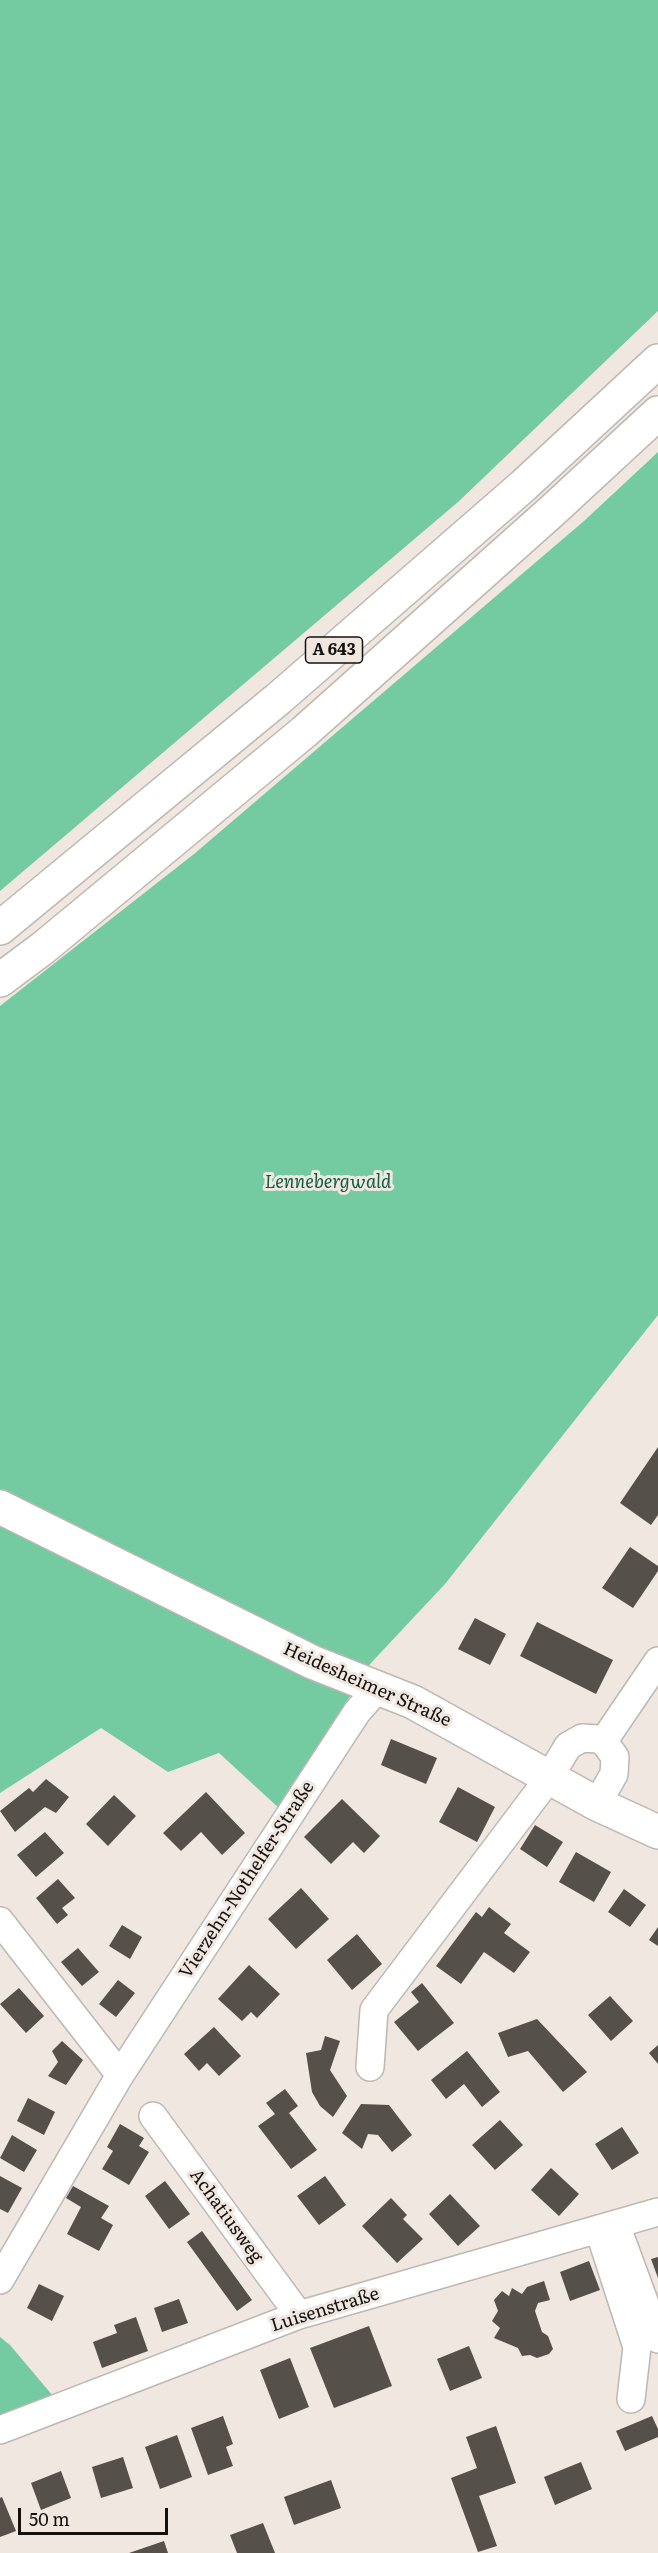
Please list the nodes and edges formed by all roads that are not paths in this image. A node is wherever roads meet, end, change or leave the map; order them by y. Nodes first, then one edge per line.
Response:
1 (658, 361) edge
2 (658, 414) edge
3 (0, 928) edge
4 (0, 981) edge
5 (0, 1507) edge
6 (658, 1661) edge
7 (378, 1688) junction
8 (603, 1742) junction
9 (549, 1778) junction
10 (597, 1804) junction
11 (658, 1832) edge
12 (0, 1921) edge
13 (369, 2067) dead end
14 (120, 2075) junction
15 (153, 2116) dead end
16 (658, 2212) edge
17 (607, 2227) junction
18 (0, 2280) edge
19 (299, 2315) junction
20 (658, 2339) edge
21 (631, 2399) dead end
22 (0, 2430) edge

1 - 3 main road, A 643
2 - 4 main road, A 643
5 - 7 main road, Heidesheimer Straße
6 - 8 street
7 - 9 main road, Heidesheimer Straße
7 - 14 street, Vierzehn-Nothelfer-Straße
8 - 9 street
8 - 10 street
9 - 10 main road
9 - 13 street
10 - 11 main road
12 - 14 street
14 - 18 street, Vierzehn-Nothelfer-Straße
15 - 19 street, Achatiusweg
16 - 17 street, Luisenstraße
17 - 19 street, Luisenstraße
17 - 20 street
17 - 21 street
19 - 22 street, Luisenstraße

